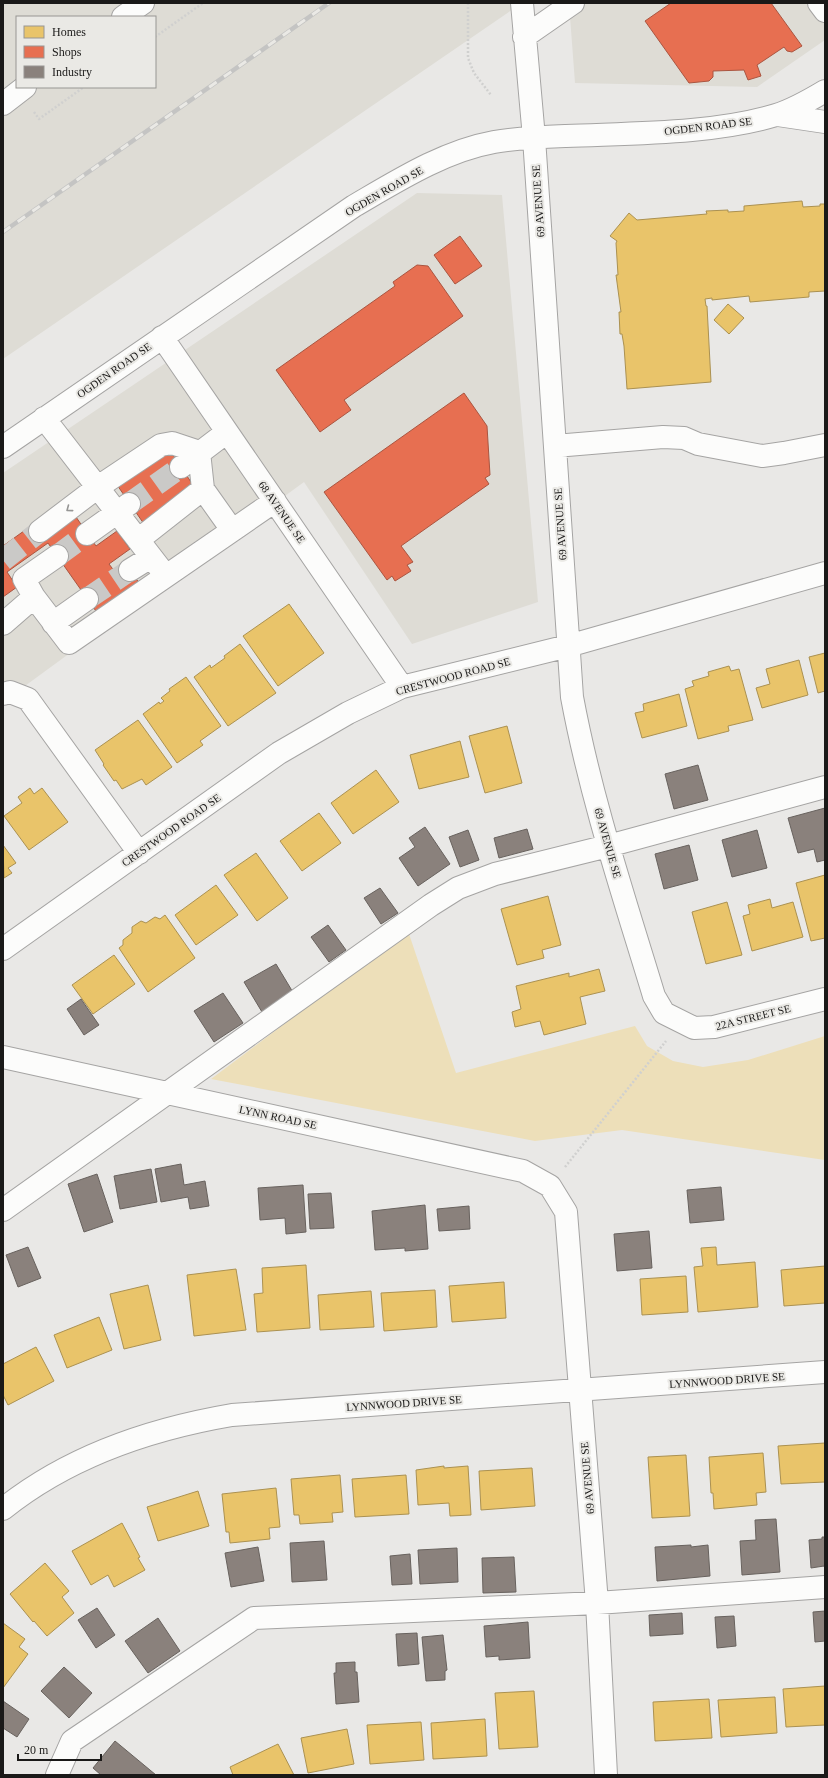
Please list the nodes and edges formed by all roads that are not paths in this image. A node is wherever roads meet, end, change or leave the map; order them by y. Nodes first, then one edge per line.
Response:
1 (143, 3) edge
2 (522, 3) edge
3 (573, 3) edge
4 (819, 3) edge
5 (825, 11) edge
6 (124, 16) edge
7 (524, 38) junction
8 (24, 88) edge
9 (825, 91) edge
10 (3, 104) edge
11 (778, 115) junction
12 (825, 122) edge
13 (534, 138) junction
14 (162, 337) junction
15 (44, 418) junction
16 (227, 432) junction
17 (825, 445) edge
18 (555, 446) junction
19 (3, 447) edge
20 (200, 452) junction
21 (181, 467) tunnel mouth
22 (98, 487) junction
23 (203, 489) junction
24 (275, 501) junction
25 (123, 508) junction
26 (232, 530) junction
27 (40, 531) tunnel mouth
28 (87, 534) tunnel mouth
29 (138, 540) junction
30 (57, 556) tunnel mouth
31 (151, 557) junction
32 (130, 570) tunnel mouth
33 (825, 573) edge
34 (166, 576) junction
35 (29, 588) junction
36 (87, 599) tunnel mouth
37 (53, 623) junction
38 (3, 624) edge
39 (568, 646) junction
40 (402, 687) junction
41 (3, 694) edge
42 (825, 787) edge
43 (608, 846) junction
44 (139, 853) junction
45 (3, 949) edge
46 (825, 999) edge
47 (682, 1022) joint
48 (3, 1057) edge
49 (168, 1093) junction
50 (550, 1186) joint
51 (3, 1210) edge
52 (825, 1372) edge
53 (580, 1390) junction
54 (3, 1509) edge
55 (825, 1588) edge
56 (597, 1603) junction
57 (57, 1775) edge
58 (606, 1775) edge

1 - 6 street
2 - 7 street, 69 AVENUE SE
3 - 7 street
4 - 5 street
7 - 13 street, 69 AVENUE SE
8 - 10 street
9 - 11 street, OGDEN ROAD SE
11 - 12 street
11 - 13 street, OGDEN ROAD SE
13 - 14 street, OGDEN ROAD SE
13 - 18 street, 69 AVENUE SE
14 - 15 street, OGDEN ROAD SE
14 - 16 street, 68 AVENUE SE
15 - 19 street, OGDEN ROAD SE
15 - 22 street
16 - 20 street
16 - 24 street, 68 AVENUE SE
17 - 18 street
18 - 39 street, 69 AVENUE SE
20 - 21 street
20 - 22 street
20 - 23 street
22 - 25 street
22 -> 27 street
23 - 26 street
23 - 29 street
24 - 26 street
24 - 40 street, 68 AVENUE SE
25 - 28 street
25 - 29 street
26 - 34 street
29 - 31 street
30 - 35 street
31 - 32 street
31 - 34 street
33 - 39 street, CRESTWOOD ROAD SE
34 - 37 street
35 - 37 street
35 - 38 street
36 - 37 street
39 - 40 street, CRESTWOOD ROAD SE
39 - 43 street, 69 AVENUE SE
40 - 44 street, CRESTWOOD ROAD SE
41 - 44 street
42 - 43 street
43 - 47 street, 69 AVENUE SE
43 - 49 street
44 - 45 street, CRESTWOOD ROAD SE
46 - 47 street, 22A STREET SE
48 - 49 street, LYNN ROAD SE
49 - 50 street, LYNN ROAD SE
49 - 51 street
50 - 53 street, 69 AVENUE SE
52 - 53 street, LYNNWOOD DRIVE SE
53 - 54 street, LYNNWOOD DRIVE SE
53 - 56 street, 69 AVENUE SE
55 - 56 street
56 - 57 street
56 - 58 street, 69 AVENUE SE

